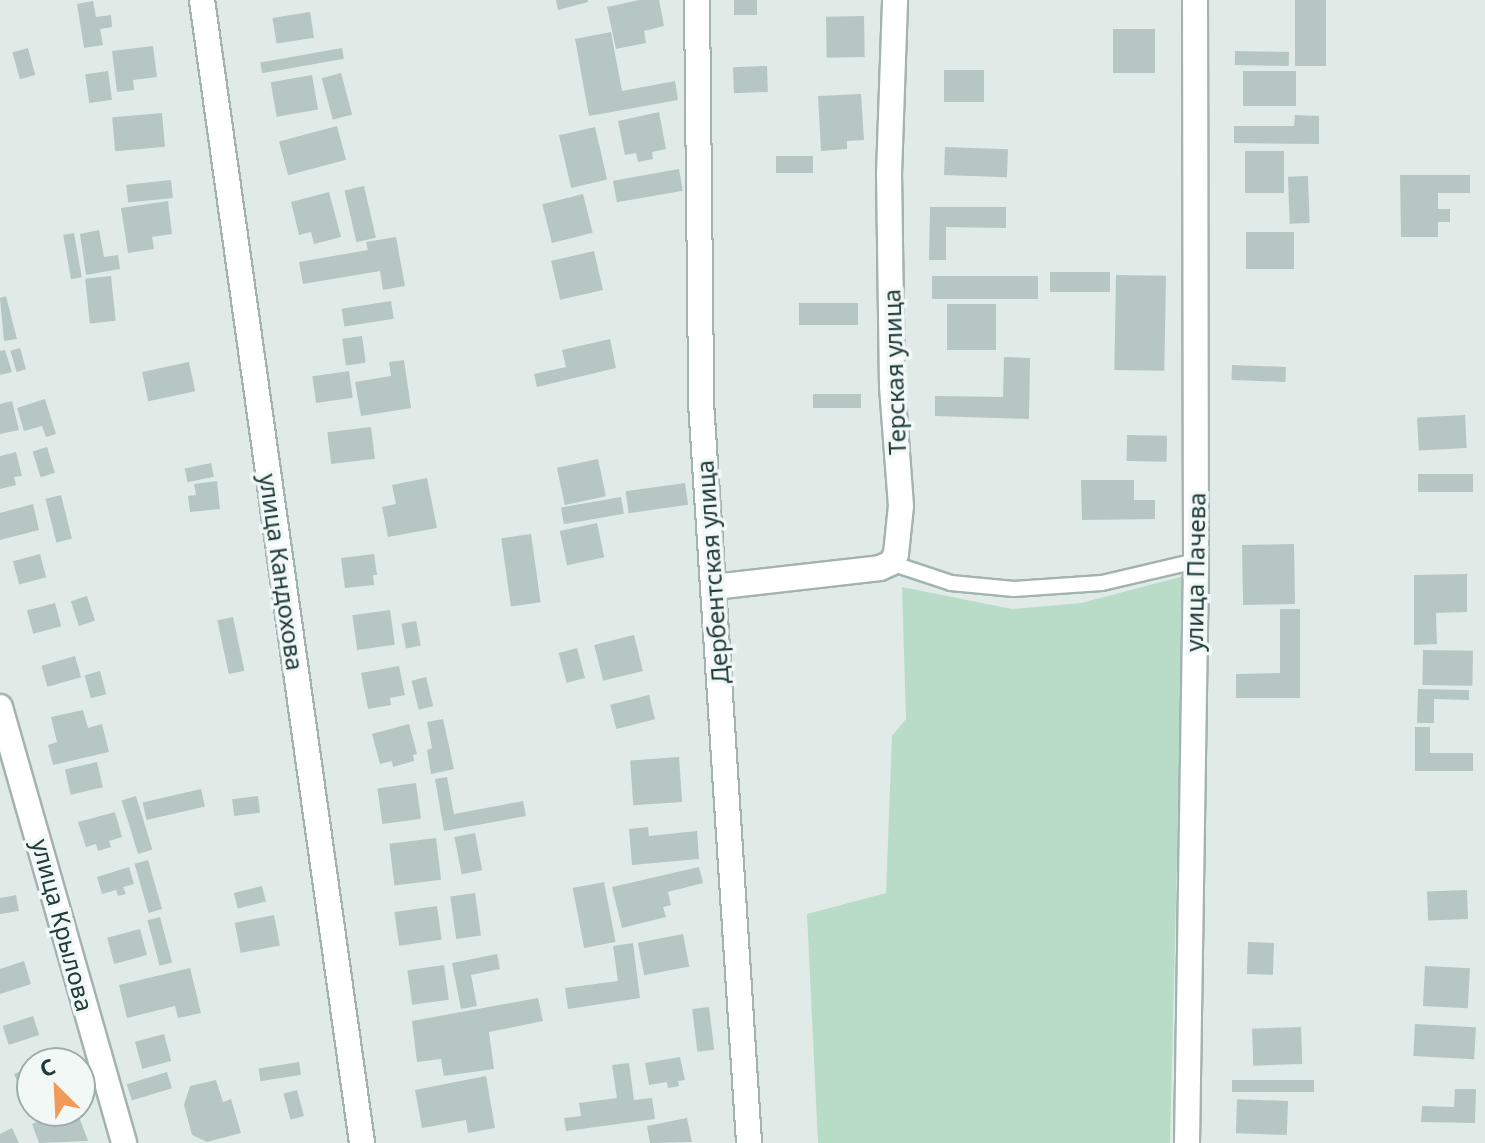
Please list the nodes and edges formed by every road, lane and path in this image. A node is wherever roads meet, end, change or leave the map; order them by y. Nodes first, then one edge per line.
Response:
1 (202, 0) edge
2 (697, 0) edge
3 (895, 0) edge
4 (1195, 0) edge
5 (1196, 561) junction
6 (891, 563) junction
7 (714, 587) junction
8 (0, 707) edge
9 (124, 1143) edge
10 (362, 1143) edge
11 (749, 1143) edge
12 (1187, 1143) edge

1 - 10 street, улица Кандохова
2 - 7 street, Дербентская улица
3 - 6 street, Терская улица
4 - 5 street, улица Пачева
5 - 6 lane
5 - 12 street, улица Пачева
6 - 7 street
7 - 11 street, Дербентская улица
8 - 9 street, улица Крылова

